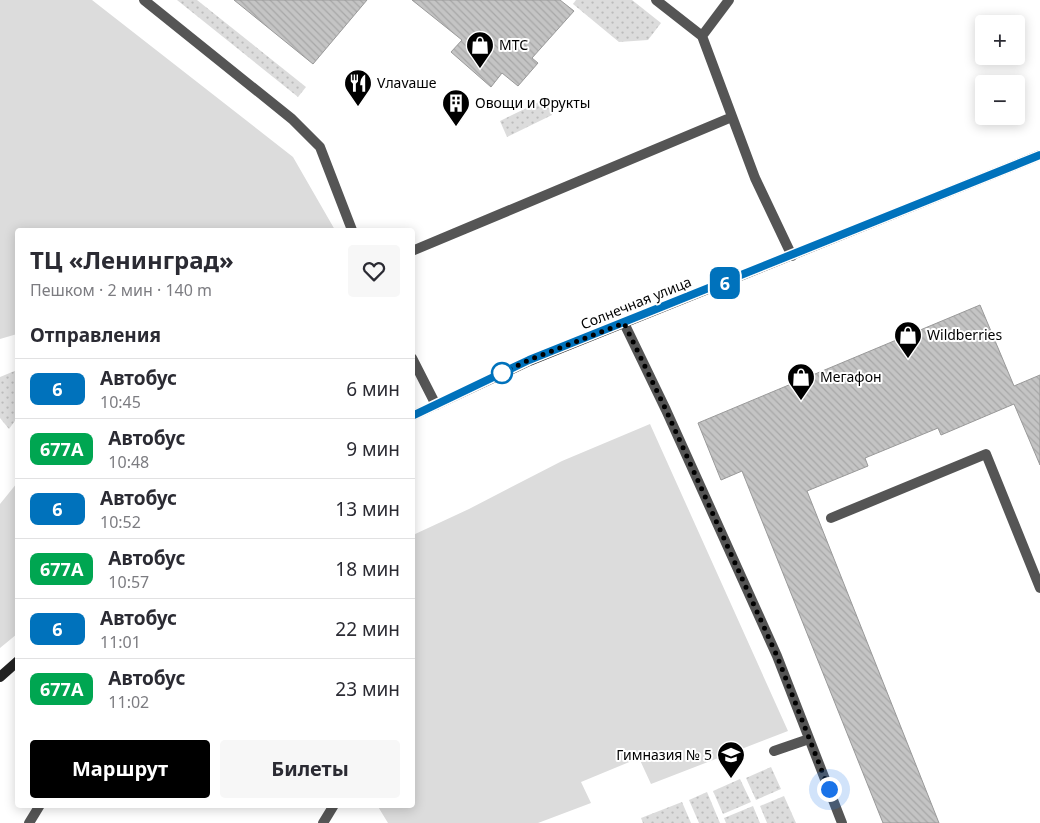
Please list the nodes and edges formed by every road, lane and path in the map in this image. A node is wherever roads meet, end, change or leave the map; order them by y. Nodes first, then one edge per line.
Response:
1 (144, 0) edge
2 (656, 0) edge
3 (730, 0) edge
4 (702, 36) junction
5 (732, 117) junction
6 (1040, 156) edge
7 (351, 228) edge
8 (415, 250) edge
9 (792, 256) junction
10 (624, 323) junction
11 (415, 364) edge
12 (436, 405) junction
13 (415, 415) edge
14 (831, 518) dead end
15 (1040, 588) edge
16 (15, 664) edge
17 (0, 677) edge
18 (809, 739) junction
19 (774, 751) dead end
20 (38, 808) edge
21 (332, 808) edge
22 (30, 823) edge
23 (323, 823) edge
24 (842, 823) edge

1 - 7 lane
2 - 4 lane
3 - 4 lane
4 - 5 lane
5 - 8 lane
5 - 9 lane
6 - 9 street, Солнечная улица
9 - 10 street, Солнечная улица
10 - 12 street, Солнечная улица
10 - 18 lane
11 - 12 lane
12 - 13 street, Солнечная улица
14 - 15 lane
16 - 17 street
18 - 19 lane
18 - 24 lane
20 - 22 lane
21 - 23 lane

